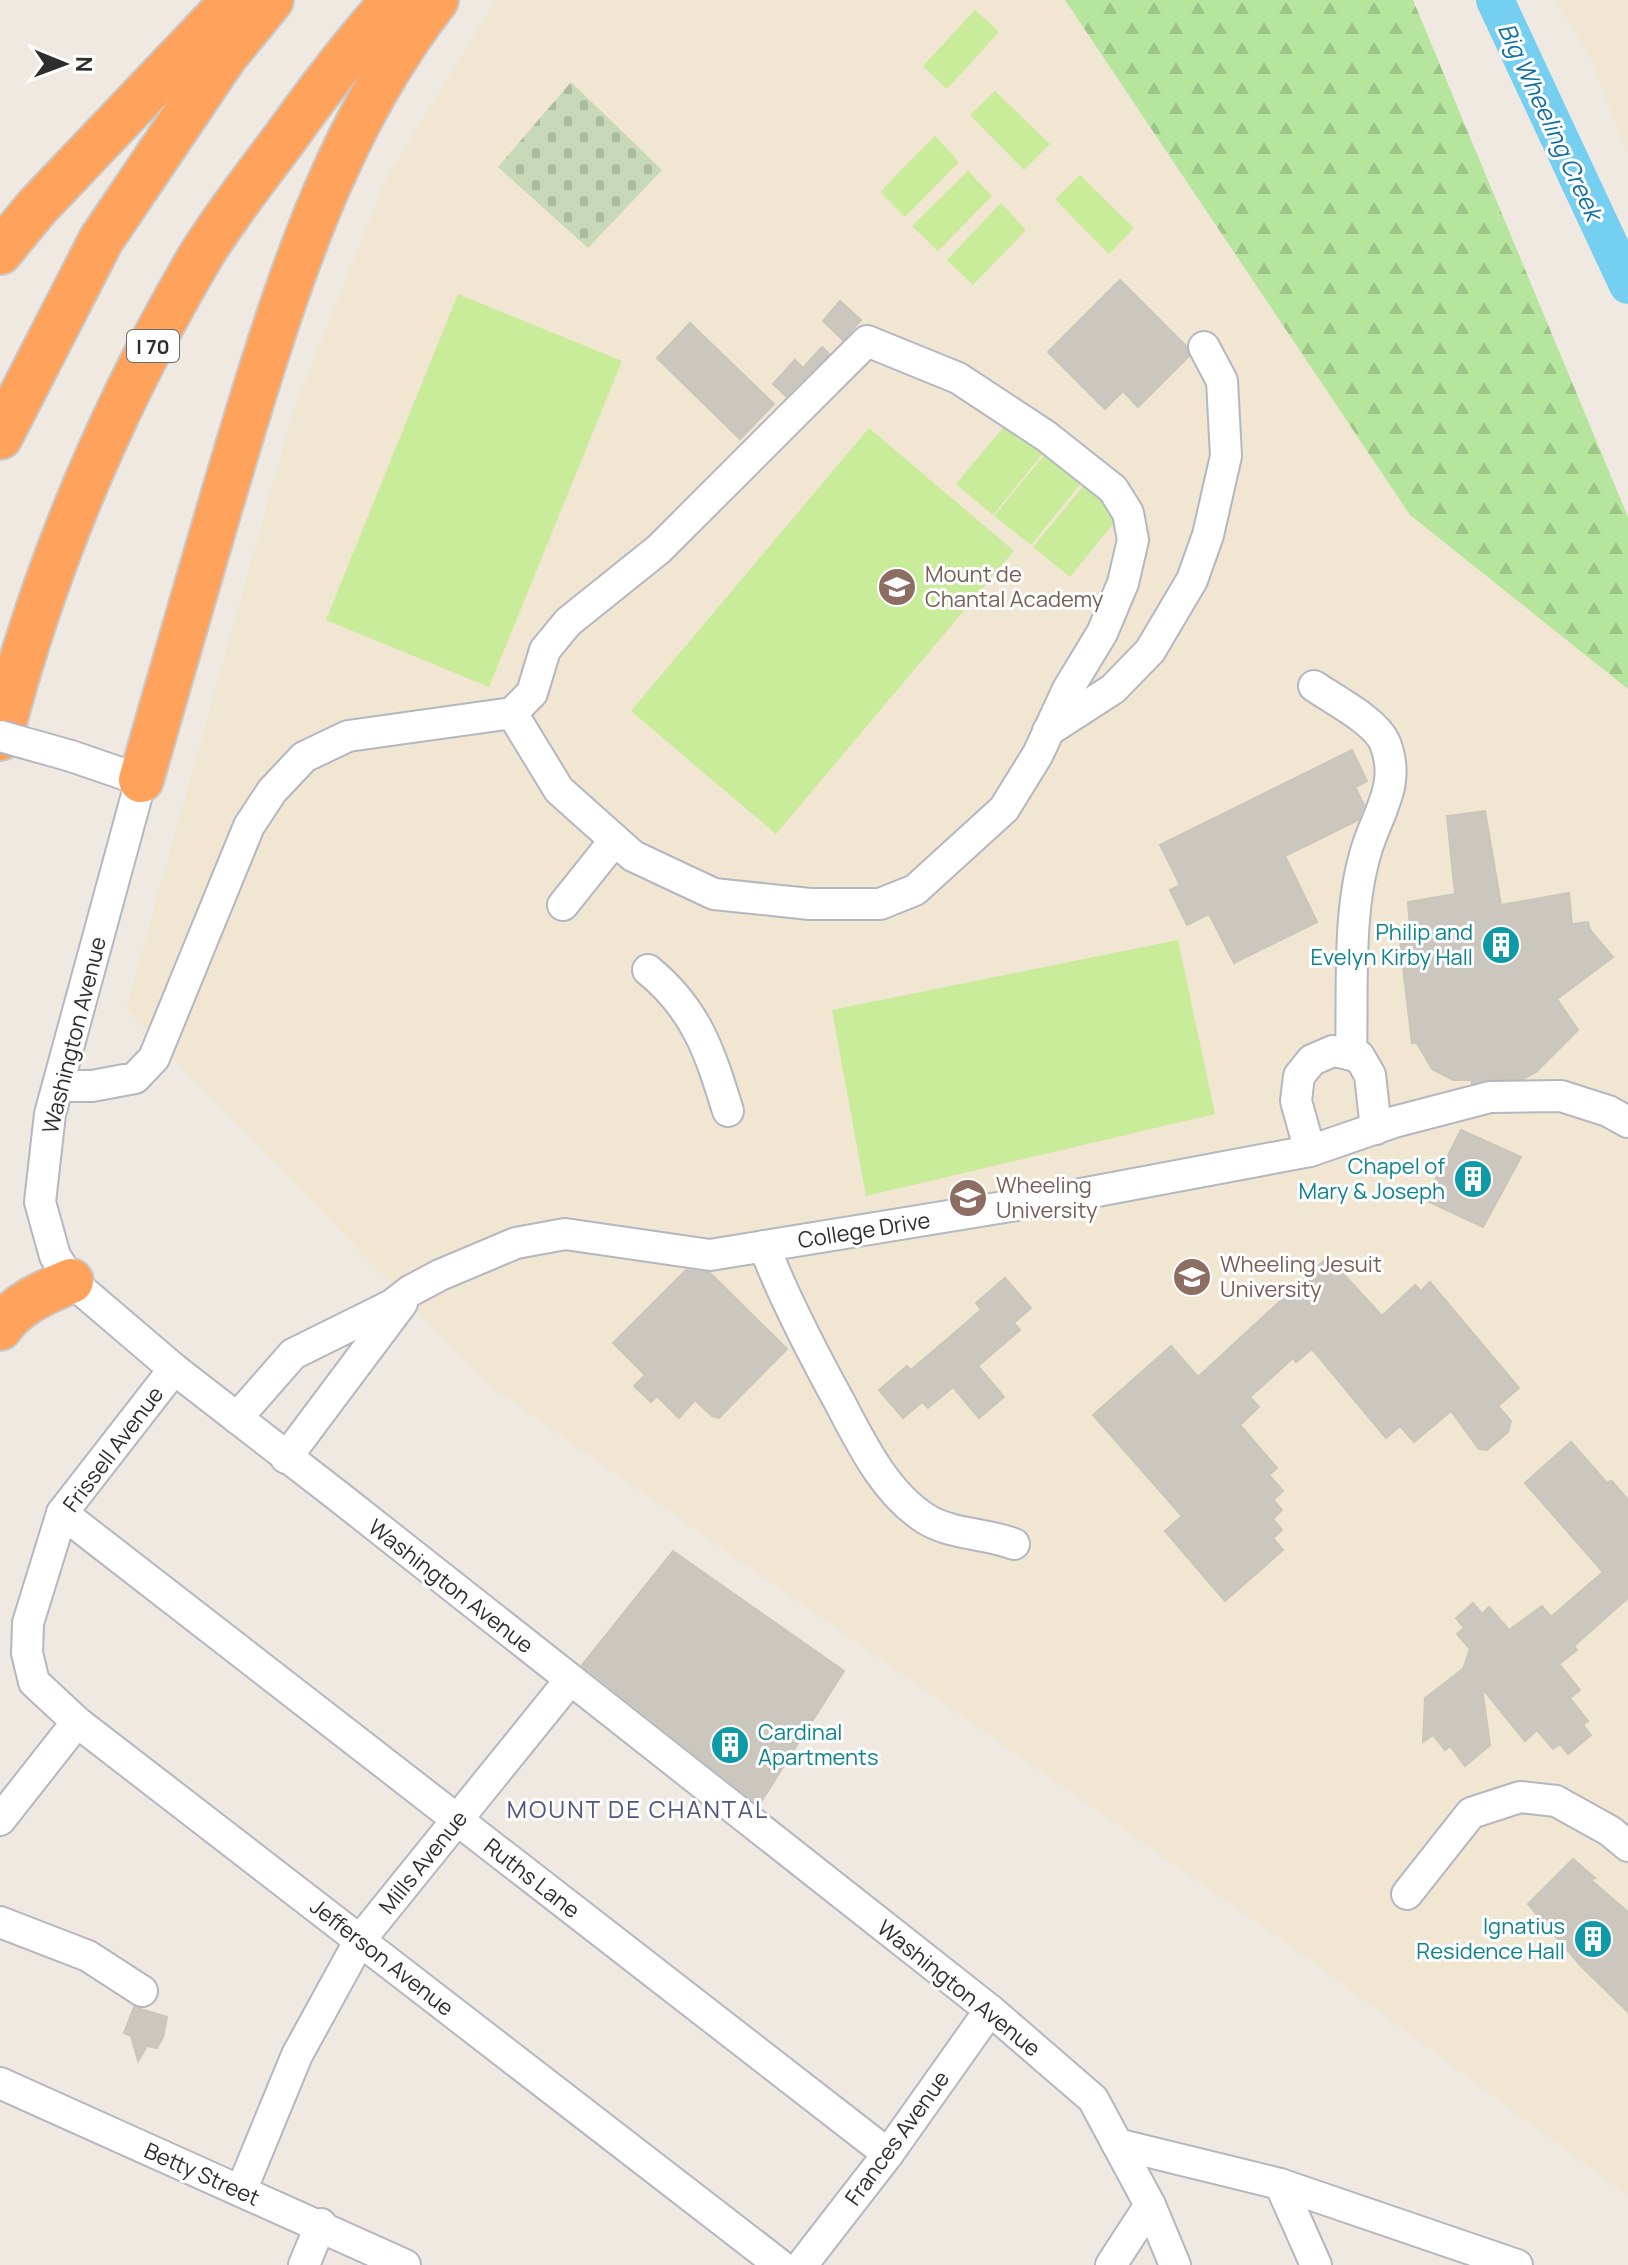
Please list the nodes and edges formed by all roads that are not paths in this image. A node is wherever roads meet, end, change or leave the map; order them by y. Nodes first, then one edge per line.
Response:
1 (234, 0) edge
2 (271, 0) edge
3 (394, 0) edge
4 (436, 0) edge
5 (0, 252) edge
6 (1204, 347) dead end
7 (0, 437) edge
8 (1314, 686) dead end
9 (512, 713) junction
10 (1048, 731) junction
11 (0, 737) edge
12 (141, 780) junction
13 (615, 840) junction
14 (563, 905) dead end
15 (648, 970) dead end
16 (1351, 1055) junction
17 (58, 1086) junction
18 (1628, 1093) edge
19 (1596, 1107) junction
20 (728, 1111) dead end
21 (1628, 1122) edge
22 (1376, 1129) junction
23 (1310, 1151) junction
24 (764, 1246) junction
25 (71, 1281) junction
26 (410, 1291) junction
27 (0, 1328) edge
28 (174, 1369) junction
29 (237, 1418) junction
30 (286, 1458) junction
31 (62, 1513) junction
32 (1014, 1544) dead end
33 (28, 1623) joint
34 (570, 1680) junction
35 (77, 1722) junction
36 (0, 1820) edge
37 (457, 1820) junction
38 (1628, 1846) edge
39 (1407, 1894) dead end
40 (0, 1922) edge
41 (360, 1940) junction
42 (142, 1991) dead end
43 (990, 2010) junction
44 (0, 2083) edge
45 (1117, 2144) junction
46 (888, 2154) junction
47 (1280, 2184) junction
48 (241, 2191) junction
49 (1150, 2205) junction
50 (320, 2225) junction
51 (1440, 2238) junction
52 (304, 2265) edge
53 (405, 2265) edge
54 (780, 2265) edge
55 (802, 2265) edge
56 (1111, 2265) edge
57 (1175, 2265) edge
58 (1316, 2265) edge
59 (1453, 2265) edge
60 (1517, 2265) edge

1 - 5 highway
2 - 7 highway
3 - 11 highway, I 70
4 - 12 highway
6 - 10 street
8 - 16 street
9 - 10 street
9 - 13 street
9 - 17 street
10 - 13 street
11 - 12 street, bridge
12 - 17 street, Washington Avenue
13 - 14 street
15 - 20 street
16 - 22 street
16 - 23 street
17 - 25 street, Washington Avenue
18 - 19 street
19 - 21 street, College Drive
19 - 22 street, College Drive
22 - 23 street, College Drive
23 - 24 street, College Drive
24 - 26 street, College Drive
24 - 32 street
25 - 27 highway
25 - 28 street, Washington Avenue
26 - 29 street, College Drive
26 - 30 street
28 - 29 street, Washington Avenue
28 - 31 street, Frissell Avenue
29 - 30 street, Washington Avenue
30 - 34 street, Washington Avenue
31 - 33 street, Frissell Avenue
31 - 37 street, Ruths Lane
33 - 35 street, Jefferson Avenue
34 - 37 street, Mills Avenue
34 - 43 street, Washington Avenue
35 - 36 street
35 - 41 street, Jefferson Avenue
37 - 41 street, Mills Avenue
37 - 46 street, Ruths Lane
38 - 39 street
40 - 42 street
41 - 48 street, Mills Avenue
41 - 54 street, Jefferson Avenue
43 - 45 street, Washington Avenue
43 - 46 street, Frances Avenue
44 - 48 street, Betty Street
45 - 47 street
45 - 49 street, Washington Avenue
46 - 55 street, Frances Avenue
47 - 51 street
47 - 58 street
48 - 50 street, Betty Street
49 - 56 street
49 - 57 street, Washington Avenue
50 - 52 street
50 - 53 street, Betty Street
51 - 59 street
51 - 60 street

